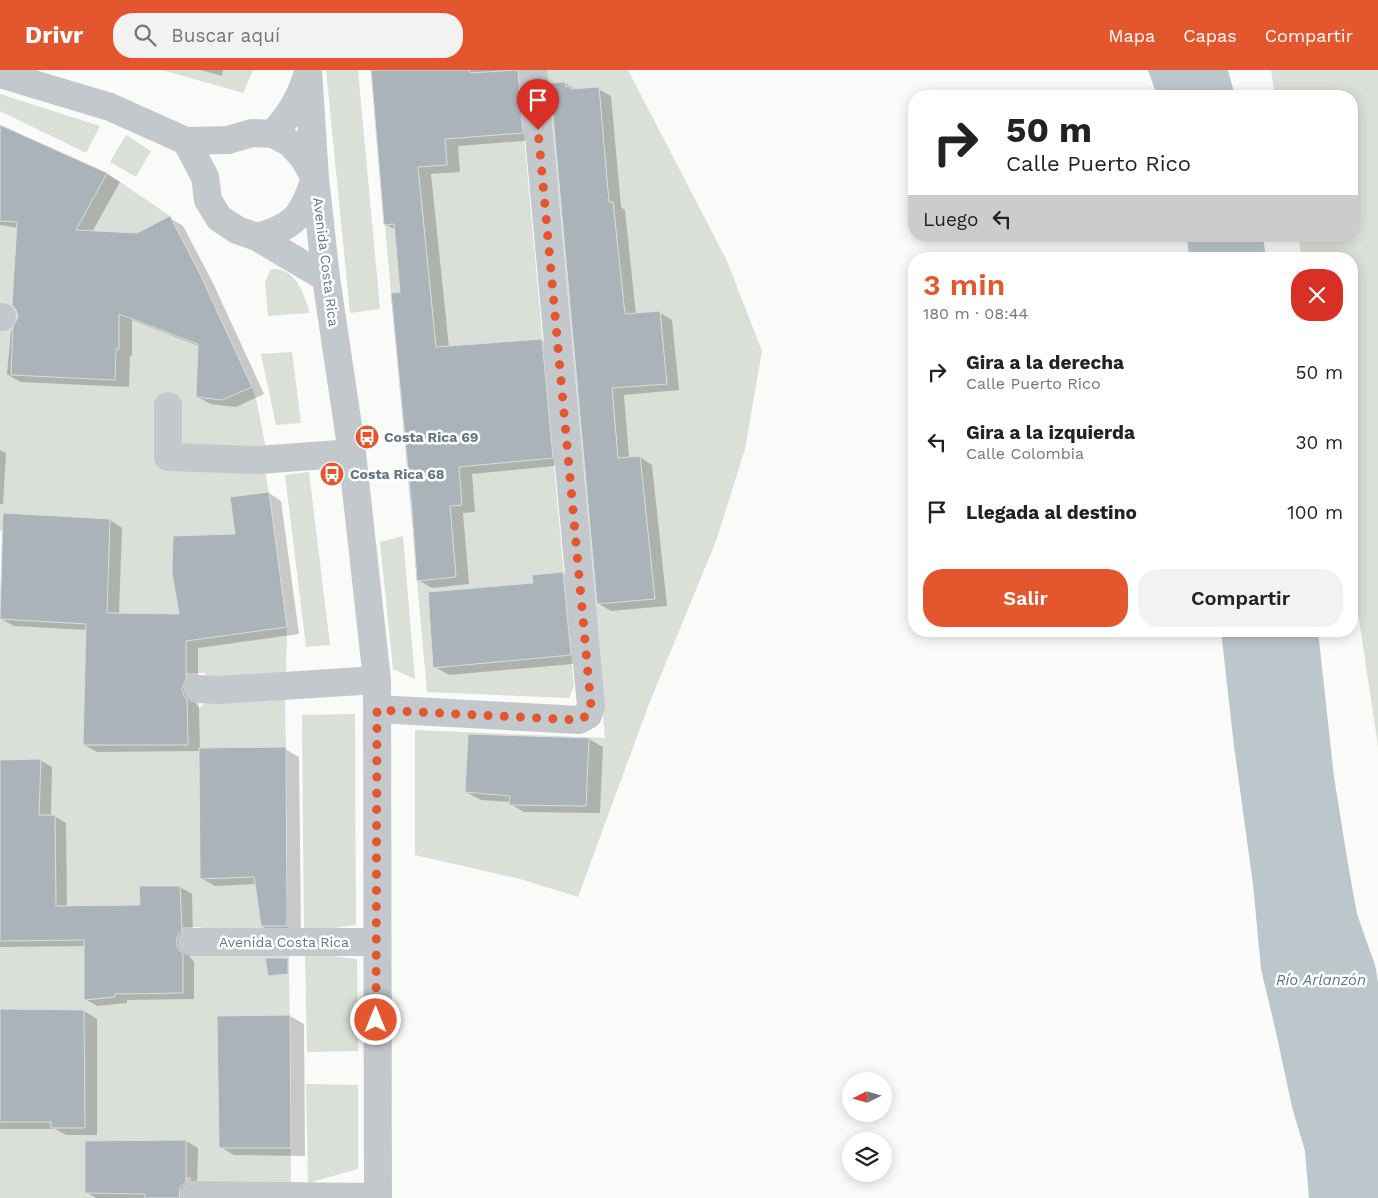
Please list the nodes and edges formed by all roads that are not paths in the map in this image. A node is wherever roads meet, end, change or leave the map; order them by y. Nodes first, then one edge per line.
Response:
1 (308, 70) edge
2 (532, 70) edge
3 (0, 74) edge
4 (273, 134) junction
5 (186, 140) junction
6 (228, 140) junction
7 (205, 177) junction
8 (315, 178) junction
9 (257, 237) junction
10 (326, 278) junction
11 (168, 406) dead end
12 (352, 453) junction
13 (377, 680) junction
14 (198, 689) dead end
15 (377, 710) junction
16 (192, 942) dead end
17 (376, 942) junction
18 (194, 1195) dead end
19 (378, 1197) edge

1 - 4 street, Avenida Costa Rica
1 - 8 street, Avenida Costa Rica
2 - 15 street
3 - 5 street
4 - 6 street
4 - 8 street
5 - 6 street
5 - 7 street
6 - 7 street
7 - 9 street
8 - 9 street
8 - 10 street, Avenida Costa Rica
9 - 10 street
10 - 12 street, Avenida Costa Rica
11 - 12 street
12 - 13 street, Avenida Costa Rica
13 - 14 street
13 - 15 street, Avenida Costa Rica
15 - 17 street, Avenida Costa Rica
16 - 17 street, Avenida Costa Rica
17 - 19 street, Avenida Costa Rica
18 - 19 street, Avenida Costa Rica

